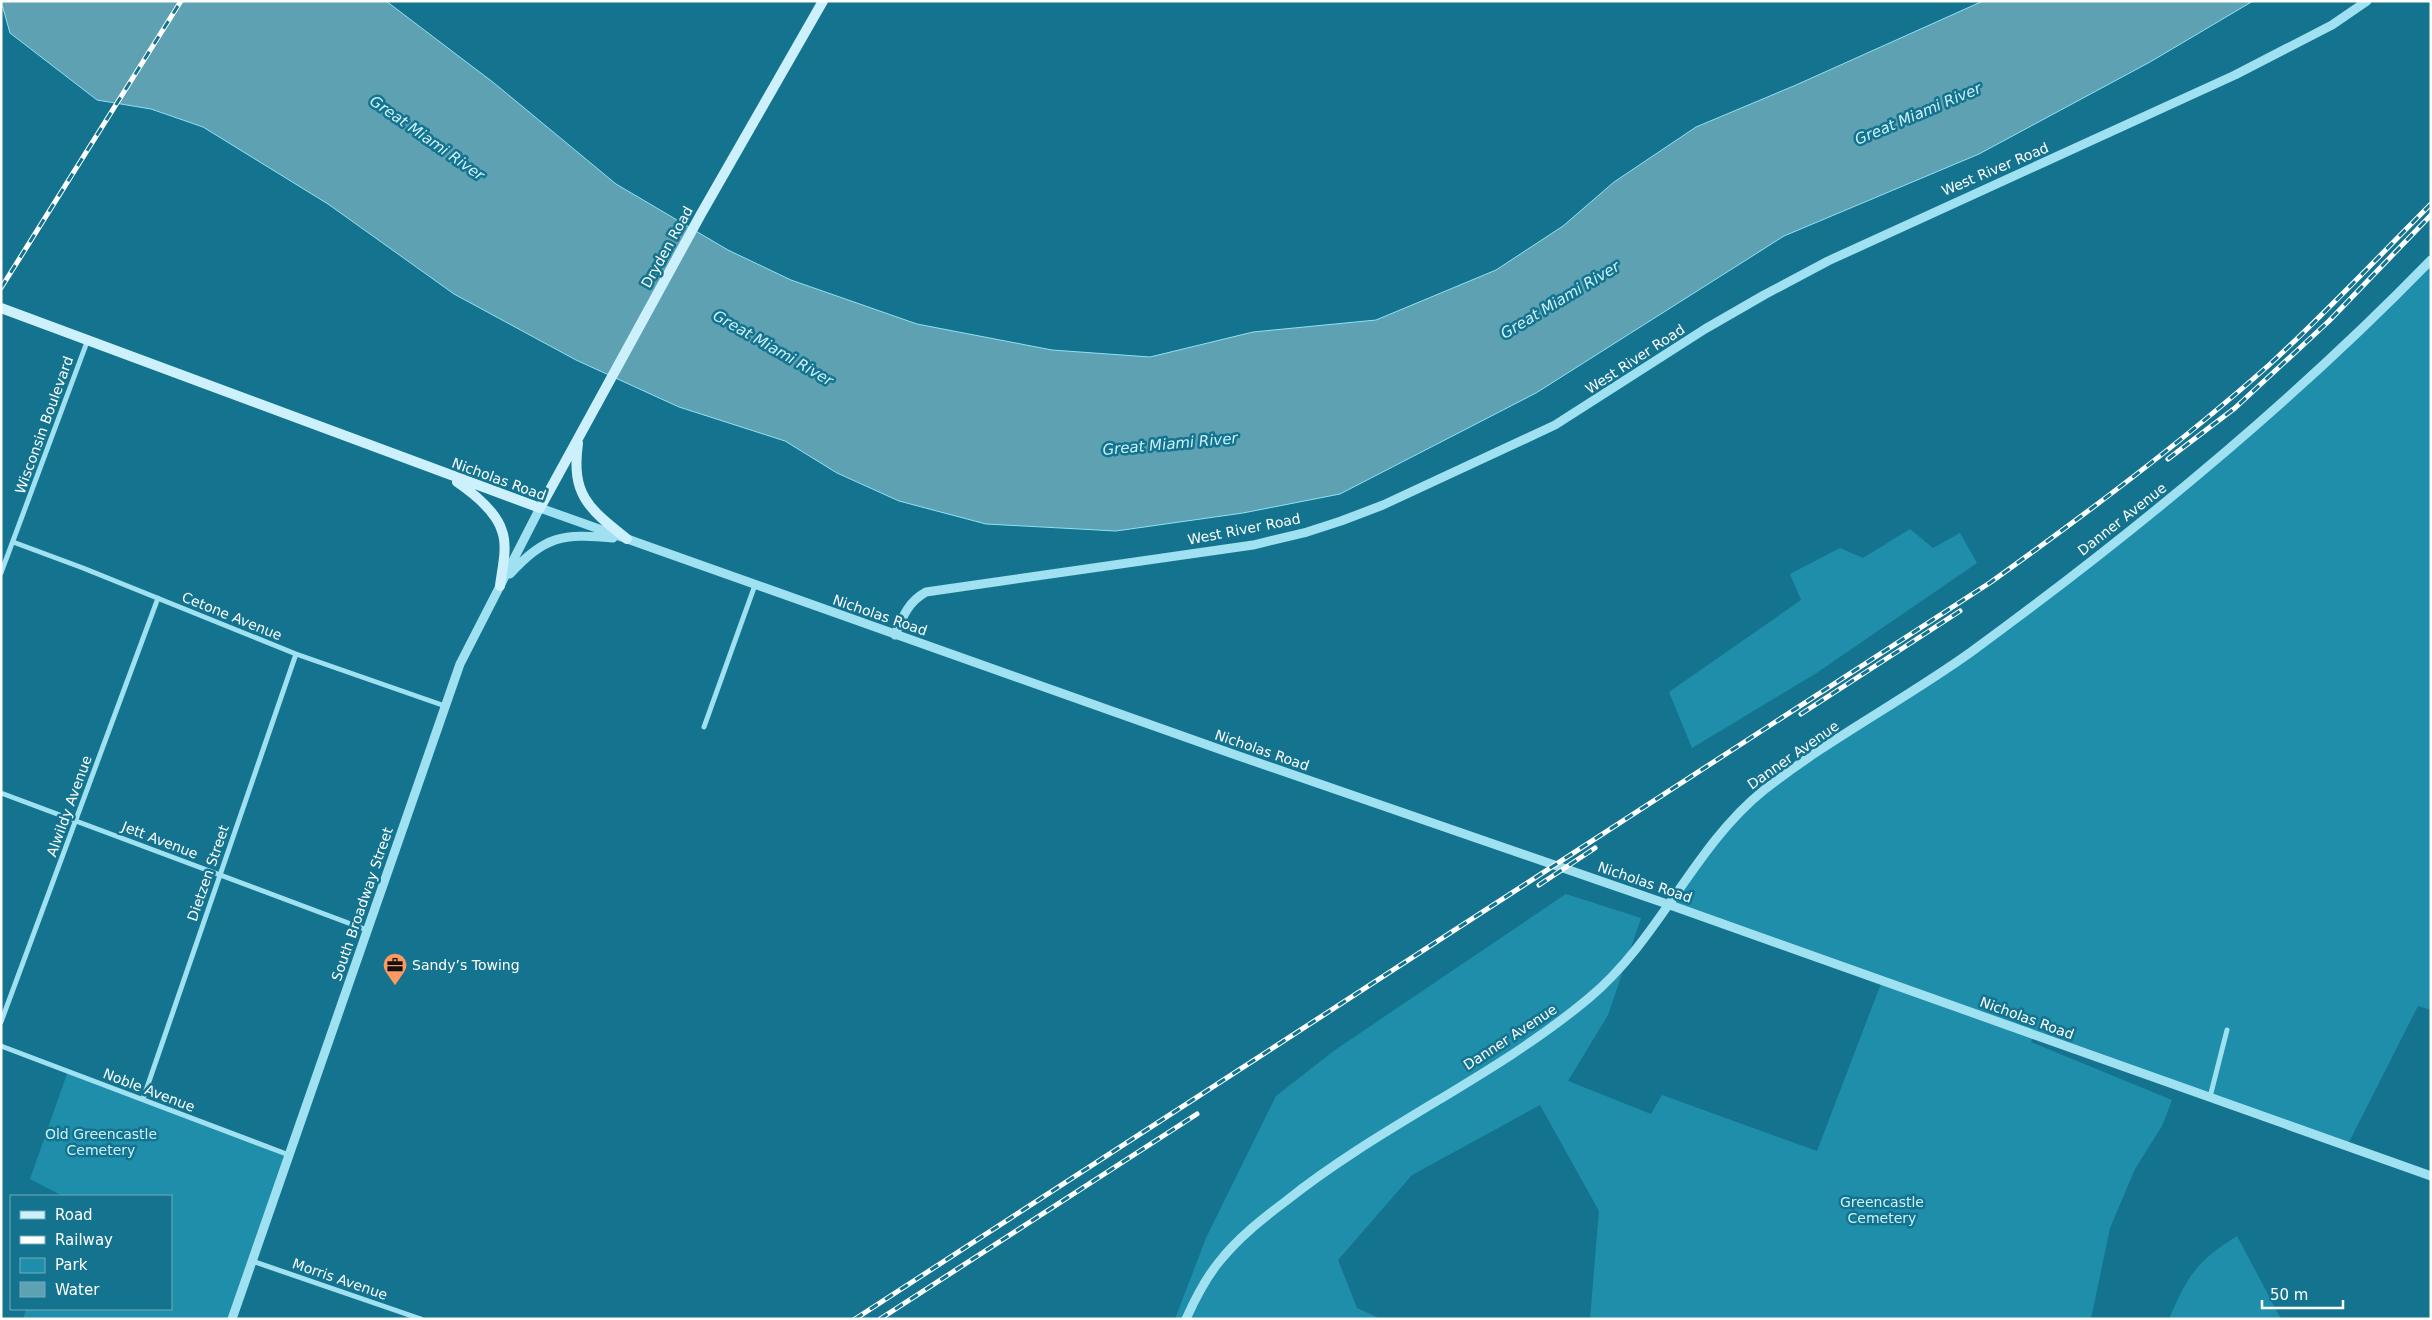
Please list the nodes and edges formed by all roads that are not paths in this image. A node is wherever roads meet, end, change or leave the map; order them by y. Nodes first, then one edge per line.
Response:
1 (823, 1) edge
2 (2367, 1) edge
3 (2431, 260) edge
4 (1, 308) edge
5 (87, 342) junction
6 (579, 436) junction
7 (446, 474) junction
8 (540, 508) junction
9 (627, 539) junction
10 (12, 542) junction
11 (1, 573) edge
12 (754, 585) junction
13 (500, 586) junction
14 (158, 598) junction
15 (895, 635) junction
16 (296, 654) junction
17 (445, 706) junction
18 (704, 727) dead end
19 (1, 792) edge
20 (76, 820) junction
21 (219, 875) junction
22 (1670, 905) junction
23 (367, 930) junction
24 (1, 1022) edge
25 (2227, 1030) dead end
26 (1, 1046) edge
27 (2210, 1097) junction
28 (142, 1099) junction
29 (289, 1155) junction
30 (2431, 1176) edge
31 (252, 1261) junction
32 (232, 1319) edge
33 (420, 1319) edge
34 (1186, 1319) edge

1 - 6 main road, Dryden Road
2 - 15 street, West River Road
3 - 22 street, Danner Avenue
4 - 5 main road, Nicholas Road
5 - 7 main road, Nicholas Road
5 - 10 street, Wisconsin Boulevard
6 - 8 main road, Dryden Road
6 - 9 main road
7 - 8 main road, Nicholas Road
7 - 13 main road
8 - 9 street, Nicholas Road
8 - 13 street, South Broadway Street
9 - 12 street, Nicholas Road
9 - 13 street
10 - 11 street, Wisconsin Boulevard
10 - 14 street, Cetone Avenue
12 - 15 street, Nicholas Road
12 - 18 street
13 - 17 street, South Broadway Street
14 - 16 street, Cetone Avenue
14 - 20 street, Alwildy Avenue
15 - 22 street, Nicholas Road
16 - 17 street, Cetone Avenue
16 - 21 street, Dietzen Street
17 - 23 street, South Broadway Street
19 - 20 street, Jett Avenue
20 - 21 street, Jett Avenue
20 - 24 street, Alwildy Avenue
21 - 23 street, Jett Avenue
21 - 28 street, Dietzen Street
22 - 27 street, Nicholas Road
22 - 34 street, Danner Avenue
23 - 29 street, South Broadway Street
25 - 27 street
26 - 28 street, Noble Avenue
27 - 30 street, Nicholas Road
28 - 29 street, Noble Avenue
29 - 31 street, South Broadway Street
31 - 32 street, South Broadway Street
31 - 33 street, Morris Avenue

